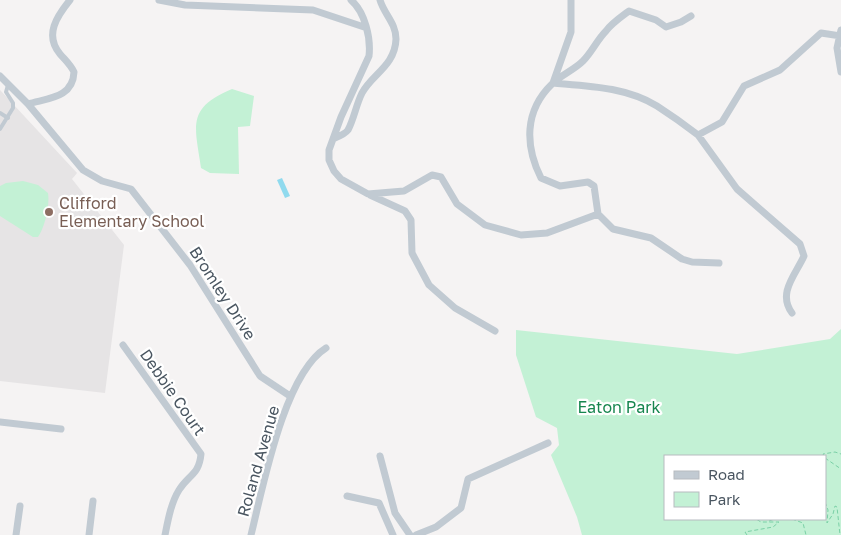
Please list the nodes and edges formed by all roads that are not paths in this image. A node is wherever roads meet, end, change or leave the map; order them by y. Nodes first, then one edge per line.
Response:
1 (70, 0) edge
2 (159, 0) edge
3 (351, 0) edge
4 (380, 0) edge
5 (571, 0) edge
6 (691, 16) dead end
7 (364, 27) junction
8 (840, 34) edge
9 (841, 72) edge
10 (0, 76) edge
11 (553, 83) junction
12 (8, 85) junction
13 (28, 104) junction
14 (0, 113) edge
15 (8, 118) junction
16 (0, 129) edge
17 (698, 135) junction
18 (335, 138) junction
19 (368, 194) junction
20 (598, 214) junction
21 (719, 264) dead end
22 (792, 313) dead end
23 (495, 331) dead end
24 (123, 345) dead end
25 (326, 348) dead end
26 (290, 396) junction
27 (0, 422) edge
28 (61, 429) dead end
29 (548, 443) dead end
30 (380, 456) dead end
31 (347, 496) dead end
32 (92, 501) dead end
33 (20, 506) dead end
34 (16, 535) edge
35 (88, 535) edge
36 (165, 535) edge
37 (252, 535) edge
38 (393, 535) edge
39 (410, 535) edge
40 (416, 535) edge

1 - 13 street
2 - 7 street
3 - 7 street
4 - 18 street
5 - 11 street
6 - 11 street
7 - 18 street
8 - 9 street
8 - 17 street
10 - 12 street, Bromley Drive
11 - 17 street
11 - 20 street
12 - 13 street, Bromley Drive
12 - 15 lane
13 - 26 street, Bromley Drive
14 - 15 lane
15 - 16 lane
17 - 22 street
18 - 19 street
19 - 20 street
19 - 23 street
20 - 21 street
24 - 36 street, Debbie Court
25 - 26 street, Roland Avenue
26 - 37 street, Roland Avenue
27 - 28 street
29 - 40 street
30 - 39 street
31 - 38 street
32 - 35 street
33 - 34 street

